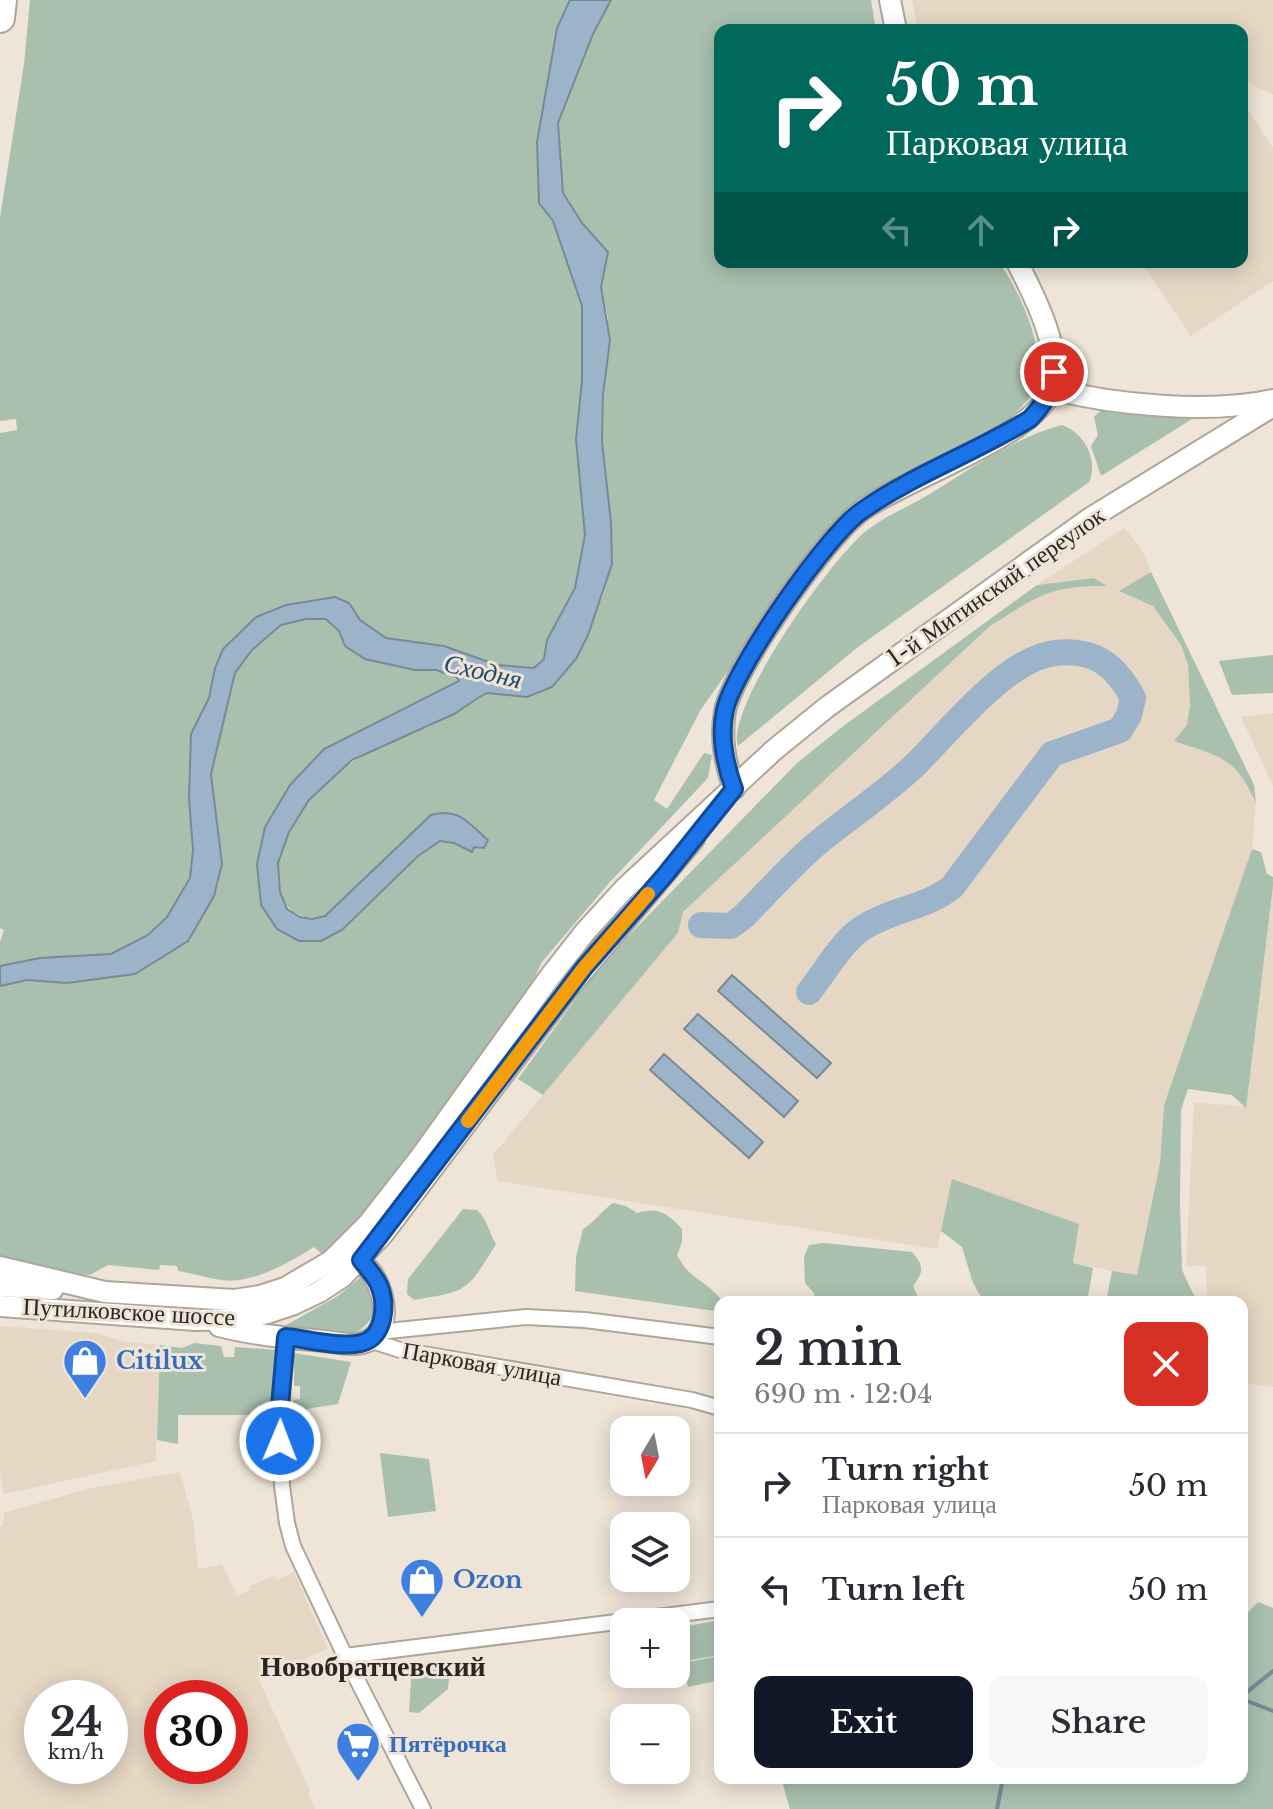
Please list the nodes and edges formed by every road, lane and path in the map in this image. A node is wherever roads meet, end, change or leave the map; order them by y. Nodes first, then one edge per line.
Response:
1 (2, 0) edge
2 (890, 0) edge
3 (0, 18) edge
4 (895, 24) edge
5 (1020, 268) edge
6 (1052, 389) junction
7 (1273, 400) edge
8 (1273, 406) edge
9 (734, 789) junction
10 (361, 1260) junction
11 (331, 1261) junction
12 (0, 1267) edge
13 (0, 1286) edge
14 (105, 1292) junction
15 (0, 1306) edge
16 (196, 1320) junction
17 (373, 1336) junction
18 (714, 1336) edge
19 (286, 1337) junction
20 (714, 1407) edge
21 (714, 1610) edge
22 (345, 1656) junction
23 (423, 1809) edge

1 - 3 highway
2 - 4 main road
5 - 6 main road
6 - 7 main road
6 - 9 main road
8 - 9 main road, 1-й Митинский переулок
9 - 10 main road, Путилковское шоссе
9 - 11 main road, Путилковское шоссе
10 - 11 main road
10 - 16 main road, Путилковское шоссе
10 - 17 main road
11 - 14 main road, Путилковское шоссе
12 - 14 main road, Путилковское шоссе
13 - 14 main road
15 - 16 main road, Путилковское шоссе
16 - 19 main road, Парковая улица
17 - 18 street
17 - 19 main road, Парковая улица
17 - 20 street, Парковая улица
19 - 22 street
21 - 22 street
22 - 23 street

